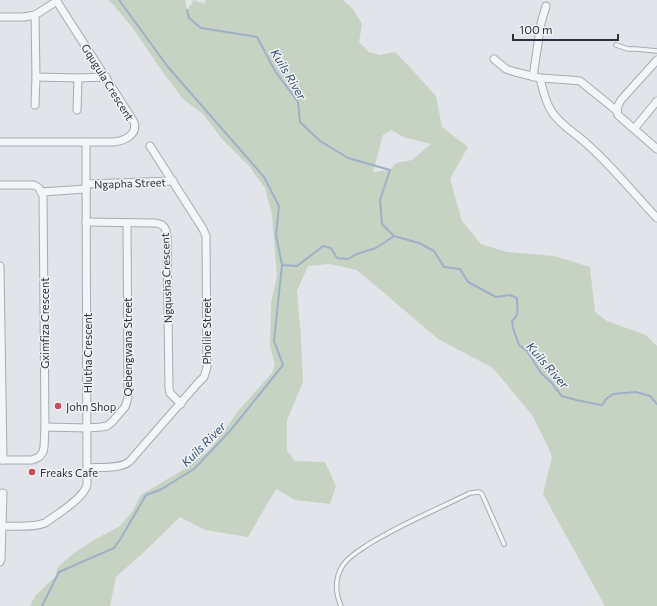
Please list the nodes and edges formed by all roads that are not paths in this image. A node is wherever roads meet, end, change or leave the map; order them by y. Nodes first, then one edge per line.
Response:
1 (56, 1) edge
2 (546, 6) dead end
3 (35, 15) junction
4 (0, 17) edge
5 (616, 45) dead end
6 (657, 51) edge
7 (494, 59) dead end
8 (657, 60) edge
9 (36, 77) junction
10 (106, 77) junction
11 (536, 77) junction
12 (78, 78) junction
13 (657, 101) edge
14 (35, 105) dead end
15 (77, 110) dead end
16 (617, 113) junction
17 (634, 129) junction
18 (657, 139) edge
19 (0, 142) edge
20 (86, 142) junction
21 (150, 146) dead end
22 (654, 147) edge
23 (173, 181) junction
24 (0, 185) edge
25 (86, 187) junction
26 (42, 192) junction
27 (657, 218) edge
28 (86, 222) junction
29 (127, 223) junction
30 (0, 266) edge
31 (0, 292) edge
32 (1, 356) edge
33 (180, 404) junction
34 (1, 419) edge
35 (45, 427) junction
36 (88, 428) junction
37 (2, 460) edge
38 (88, 468) junction
39 (3, 492) dead end
40 (1, 526) edge
41 (504, 544) dead end
42 (0, 562) edge
43 (341, 606) edge

1 - 3 street
1 - 10 street, Gqugula Crescent
2 - 11 street
3 - 4 street
3 - 9 street
5 - 6 lane
7 - 11 street
8 - 16 street
9 - 12 street
9 - 14 street
10 - 12 street
10 - 20 street, Gqugula Crescent
11 - 16 street
11 - 27 street
12 - 15 street
13 - 17 street
16 - 17 street
17 - 22 street
18 - 22 street
19 - 20 street, Gqugula Crescent
20 - 25 street, Hlutha Crescent
21 - 23 street, Pholile Street
23 - 25 street, Ngapha Street
23 - 33 street, Pholile Street
24 - 26 street
25 - 26 street, Ngapha Street
25 - 28 street, Hlutha Crescent
26 - 35 street, Gximfiza Crescent
28 - 29 street, Ngqusha Crescent
28 - 36 street, Hlutha Crescent
29 - 33 street, Ngqusha Crescent
29 - 36 street, Qebengwana Street
30 - 31 street
31 - 32 street
32 - 34 street
33 - 38 street, Pholile Street
34 - 37 street
35 - 36 street, Qebengwana Street
35 - 37 street, Gximfiza Crescent
36 - 38 street, Hlutha Crescent
38 - 40 street, Hlutha Crescent
39 - 40 street
40 - 42 street
41 - 43 lane

